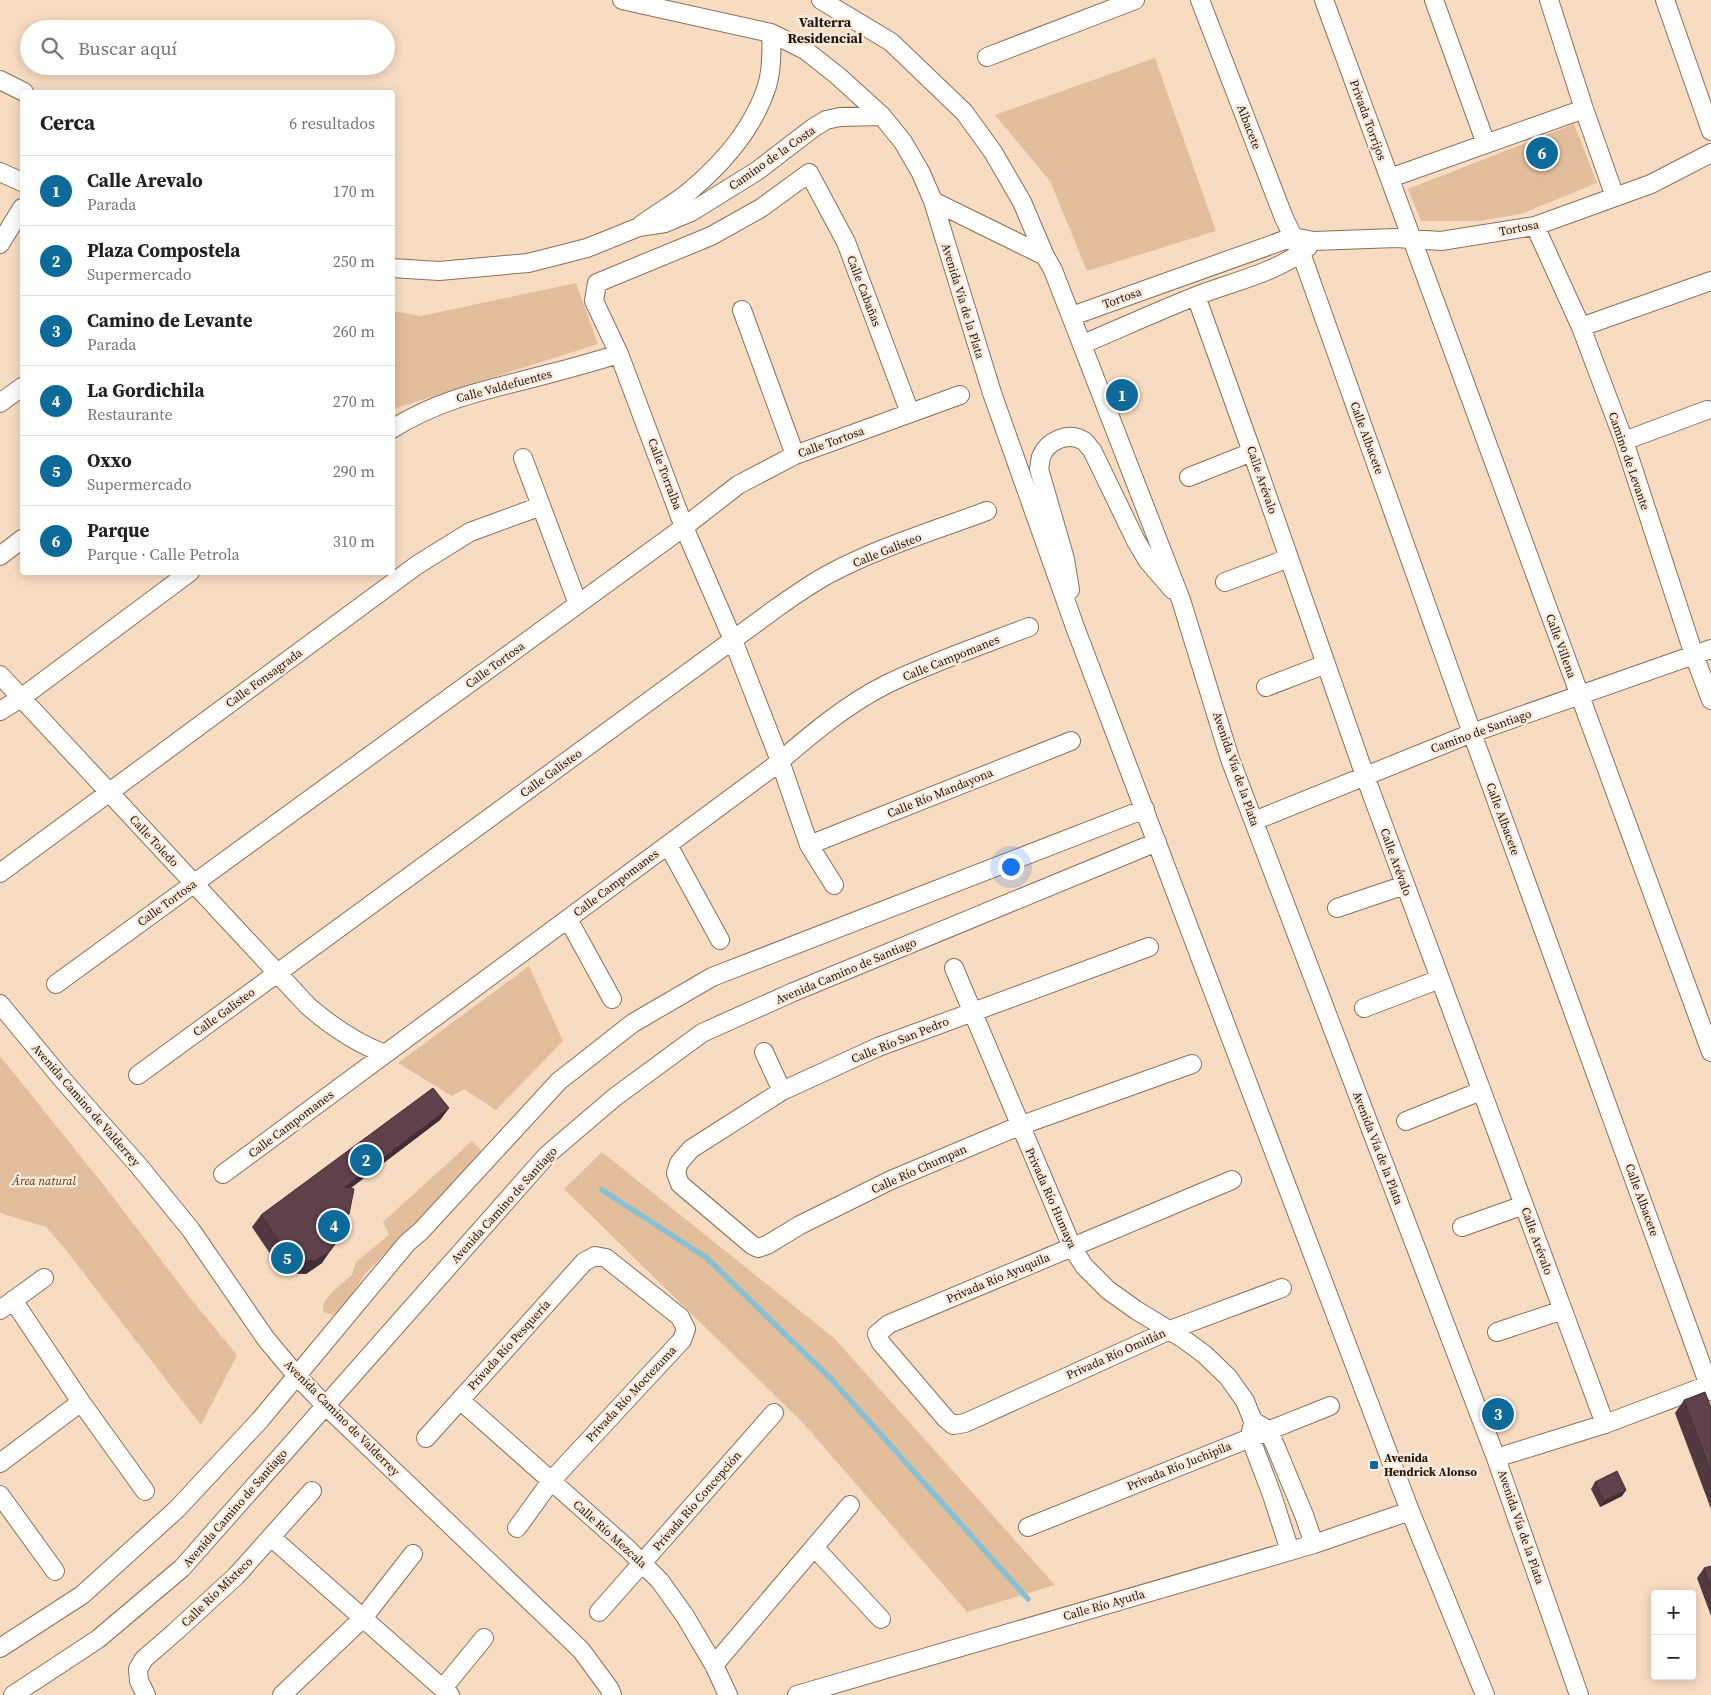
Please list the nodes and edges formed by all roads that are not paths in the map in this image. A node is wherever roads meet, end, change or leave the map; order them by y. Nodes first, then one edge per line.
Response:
1 (622, 0) edge
2 (821, 0) edge
3 (1135, 0) edge
4 (1200, 0) edge
5 (1324, 0) edge
6 (1434, 0) edge
7 (1549, 0) edge
8 (1666, 0) edge
9 (1091, 7) edge
10 (771, 33) junction
11 (987, 57) dead end
12 (0, 80) edge
13 (20, 90) edge
14 (1584, 109) junction
15 (882, 116) junction
16 (1711, 131) edge
17 (1486, 144) junction
18 (1711, 153) edge
19 (0, 172) edge
20 (809, 173) joint
21 (1390, 178) junction
22 (20, 181) edge
23 (1615, 197) junction
24 (933, 201) junction
25 (20, 211) edge
26 (1535, 226) junction
27 (639, 227) junction
28 (1293, 237) junction
29 (1412, 239) junction
30 (1314, 241) junction
31 (0, 244) edge
32 (1300, 253) junction
33 (1045, 256) junction
34 (395, 268) edge
35 (1711, 280) edge
36 (1196, 296) junction
37 (742, 310) dead end
38 (1072, 316) junction
39 (1581, 327) junction
40 (1083, 344) junction
41 (619, 354) junction
42 (20, 388) edge
43 (960, 395) dead end
44 (0, 403) edge
45 (1707, 410) dead end
46 (910, 413) junction
47 (395, 427) edge
48 (1624, 441) junction
49 (1252, 452) junction
50 (795, 455) junction
51 (523, 458) dead end
52 (1189, 477) dead end
53 (541, 506) junction
54 (987, 511) dead end
55 (684, 526) junction
56 (20, 541) edge
57 (0, 556) edge
58 (1289, 558) junction
59 (186, 575) edge
60 (1225, 582) dead end
61 (1182, 600) junction
62 (578, 604) junction
63 (1029, 626) dead end
64 (1075, 627) junction
65 (733, 640) junction
66 (1711, 649) edge
67 (1694, 655) junction
68 (1326, 664) junction
69 (0, 675) edge
70 (1266, 687) dead end
71 (1579, 695) junction
72 (21, 698) junction
73 (1711, 700) edge
74 (0, 711) edge
75 (1472, 733) junction
76 (1071, 741) dead end
77 (780, 761) junction
78 (1365, 776) junction
79 (109, 792) junction
80 (1145, 809) junction
81 (1254, 821) junction
82 (1157, 842) junction
83 (668, 845) junction
84 (809, 845) junction
85 (0, 872) edge
86 (194, 884) junction
87 (1405, 885) junction
88 (834, 886) dead end
89 (1337, 908) dead end
90 (568, 919) junction
91 (720, 940) dead end
92 (1150, 947) dead end
93 (954, 968) dead end
94 (277, 974) junction
95 (1440, 979) junction
96 (56, 984) dead end
97 (612, 999) dead end
98 (0, 1004) edge
99 (1364, 1008) dead end
100 (973, 1012) junction
101 (764, 1052) dead end
102 (1711, 1052) edge
103 (385, 1054) junction
104 (1192, 1064) dead end
105 (138, 1075) dead end
106 (782, 1091) junction
107 (1481, 1091) junction
108 (1406, 1121) dead end
109 (1019, 1126) junction
110 (676, 1173) joint
111 (223, 1174) dead end
112 (1232, 1180) dead end
113 (1524, 1205) junction
114 (1462, 1227) dead end
115 (1072, 1247) junction
116 (595, 1256) joint
117 (44, 1278) dead end
118 (1282, 1288) dead end
119 (7, 1305) edge
120 (1563, 1310) junction
121 (1170, 1330) junction
122 (1497, 1332) dead end
123 (297, 1376) junction
124 (1710, 1386) edge
125 (460, 1400) junction
126 (82, 1402) junction
127 (325, 1405) junction
128 (1330, 1406) dead end
129 (774, 1413) dead end
130 (1605, 1424) junction
131 (953, 1425) joint
132 (1257, 1430) junction
133 (426, 1438) dead end
134 (1496, 1458) junction
135 (0, 1463) edge
136 (551, 1482) junction
137 (145, 1491) dead end
138 (312, 1491) dead end
139 (0, 1495) edge
140 (850, 1505) dead end
141 (1410, 1511) junction
142 (1028, 1527) dead end
143 (517, 1528) dead end
144 (271, 1537) junction
145 (1314, 1544) junction
146 (814, 1547) junction
147 (1290, 1551) junction
148 (413, 1554) dead end
149 (642, 1563) junction
150 (55, 1571) dead end
151 (599, 1612) dead end
152 (363, 1618) junction
153 (881, 1619) dead end
154 (484, 1638) dead end
155 (0, 1648) edge
156 (714, 1665) junction
157 (446, 1692) edge
158 (13, 1695) edge
159 (146, 1695) edge
160 (282, 1695) edge
161 (612, 1695) edge
162 (728, 1695) edge
163 (797, 1695) edge
164 (1484, 1695) edge
165 (1579, 1695) edge

1 - 10 street, Avenida Vía de la Plata
2 - 33 street, Avenida Vía de la Plata
3 - 9 street
4 - 28 street, Albacete
5 - 21 street, Privada Torrijos
6 - 17 street
7 - 14 street
8 - 16 street
9 - 11 street
10 - 15 street, Avenida Vía de la Plata
10 - 27 street, Camino de la Costa
12 - 13 street
14 - 17 street
14 - 23 street
15 - 24 street, Avenida Vía de la Plata
15 - 27 street, Camino de la Costa
17 - 21 street
18 - 23 street, Tortosa
19 - 22 street
20 - 41 street, Calle Torralba
20 - 46 street, Calle Cabañas
21 - 29 street, Privada Torrijos
23 - 26 street, Tortosa
24 - 33 street
24 - 64 street, Avenida Vía de la Plata
25 - 31 street
26 - 29 street, Tortosa
26 - 39 street, Camino de Levante
27 - 34 street, Camino de la Costa
28 - 30 street, Tortosa
28 - 32 street, Albacete
28 - 38 street, Tortosa
29 - 30 street, Tortosa
29 - 71 street, Calle Villena
30 - 32 street
32 - 36 street
32 - 75 street, Calle Albacete
33 - 38 street, Avenida Vía de la Plata
35 - 39 street
36 - 40 street
36 - 49 street, Calle Arévalo
37 - 50 street
38 - 40 street, Avenida Vía de la Plata
39 - 48 street, Camino de Levante
40 - 61 street, Avenida Vía de la Plata
41 - 47 street, Calle Valdefuentes
41 - 55 street, Calle Torralba
42 - 44 street
43 - 46 street, Calle Tortosa
45 - 48 street
46 - 50 street, Calle Tortosa
48 - 67 street, Camino de Levante
49 - 52 street
49 - 58 street, Calle Arévalo
50 - 55 street, Calle Tortosa
51 - 53 street
53 - 62 street
53 - 79 street, Calle Fonsagrada
54 - 65 street, Calle Galisteo
55 - 62 street, Calle Tortosa
55 - 65 street, Calle Torralba
56 - 57 street
58 - 60 street
58 - 68 street, Calle Arévalo
59 - 72 street
61 - 64 street, Avenida Vía de la Plata
61 - 81 street, Avenida Vía de la Plata
62 - 86 street, Calle Tortosa
63 - 77 street, Calle Campomanes
64 - 80 street, Avenida Vía de la Plata
65 - 77 street, Calle Torralba
65 - 94 street, Calle Galisteo
66 - 67 street, Camino de Santiago
67 - 71 street, Camino de Santiago
67 - 73 street, Camino de Levante
68 - 70 street
68 - 78 street, Calle Arévalo
69 - 72 street, Calle Toledo
71 - 75 street, Camino de Santiago
71 - 102 street, Calle Villena
72 - 74 street
72 - 79 street, Calle Toledo
75 - 78 street, Camino de Santiago
75 - 124 street, Calle Albacete
76 - 84 street, Calle Río Mandayona
77 - 83 street, Calle Campomanes
77 - 84 street, Calle Torralba
78 - 81 street, Camino de Santiago
78 - 87 street, Calle Arévalo
79 - 85 street, Calle Fonsagrada
79 - 86 street, Calle Toledo
80 - 82 street, Avenida Vía de la Plata
80 - 123 street
81 - 134 street, Avenida Vía de la Plata
82 - 127 street, Avenida Camino de Santiago
82 - 141 street, Avenida Vía de la Plata
83 - 90 street, Calle Campomanes
83 - 91 street
84 - 88 street, Calle Torralba
86 - 94 street, Calle Toledo
86 - 96 street, Calle Tortosa
87 - 89 street
87 - 95 street, Calle Arévalo
90 - 97 street
90 - 103 street, Calle Campomanes
92 - 100 street, Calle Río San Pedro
93 - 100 street, Privada Río Humaya
94 - 103 street, Calle Toledo
94 - 105 street, Calle Galisteo
95 - 99 street
95 - 107 street, Calle Arévalo
98 - 123 street, Avenida Camino de Valderrey
100 - 106 street, Calle Río San Pedro
100 - 109 street, Privada Río Humaya
101 - 106 street
103 - 111 street, Calle Campomanes
104 - 109 street, Calle Río Chumpan
106 - 110 street, Calle Río San Pedro
107 - 108 street
107 - 113 street, Calle Arévalo
109 - 110 street, Calle Río Chumpan
109 - 115 street, Privada Río Humaya
112 - 115 street, Privada Río Ayuquila
113 - 114 street
113 - 120 street, Calle Arévalo
115 - 121 street, Privada Río Humaya
115 - 131 street, Privada Río Ayuquila
116 - 125 street, Privada Río Pesquería
116 - 136 street, Privada Río Moctezuma
117 - 119 street
118 - 121 street, Privada Río Omitlán
119 - 126 street
120 - 122 street
120 - 130 street, Calle Arévalo
121 - 131 street, Privada Río Omitlán
121 - 132 street, Privada Río Humaya
123 - 127 street, Avenida Camino de Valderrey
123 - 155 street
124 - 130 street
125 - 133 street, Privada Río Pesquería
125 - 136 street, Calle Río Mezcala
126 - 135 street
126 - 137 street
127 - 158 street, Avenida Camino de Santiago
127 - 161 street, Avenida Camino de Valderrey
128 - 132 street, Privada Río Juchipila
129 - 149 street, Privada Río Concepción
130 - 134 street
132 - 142 street, Privada Río Juchipila
132 - 145 street, Privada Río Humaya
132 - 147 street, Privada Río Humaya
134 - 165 street, Avenida Vía de la Plata
136 - 143 street, Privada Río Moctezuma
136 - 149 street, Calle Río Mezcala
138 - 144 street, Calle Río Mixteco
139 - 150 street
140 - 146 street
141 - 145 street, Calle Río Ayutla
141 - 164 street, Avenida Vía de la Plata
144 - 152 street
144 - 159 street, Calle Río Mixteco
145 - 147 street, Calle Río Ayutla
146 - 153 street
146 - 156 street
147 - 163 street, Calle Río Ayutla
148 - 152 street
149 - 151 street, Privada Río Concepción
149 - 156 street, Calle Río Mezcala
152 - 157 street
152 - 160 street
154 - 157 street
156 - 162 street, Calle Río Mezcala

